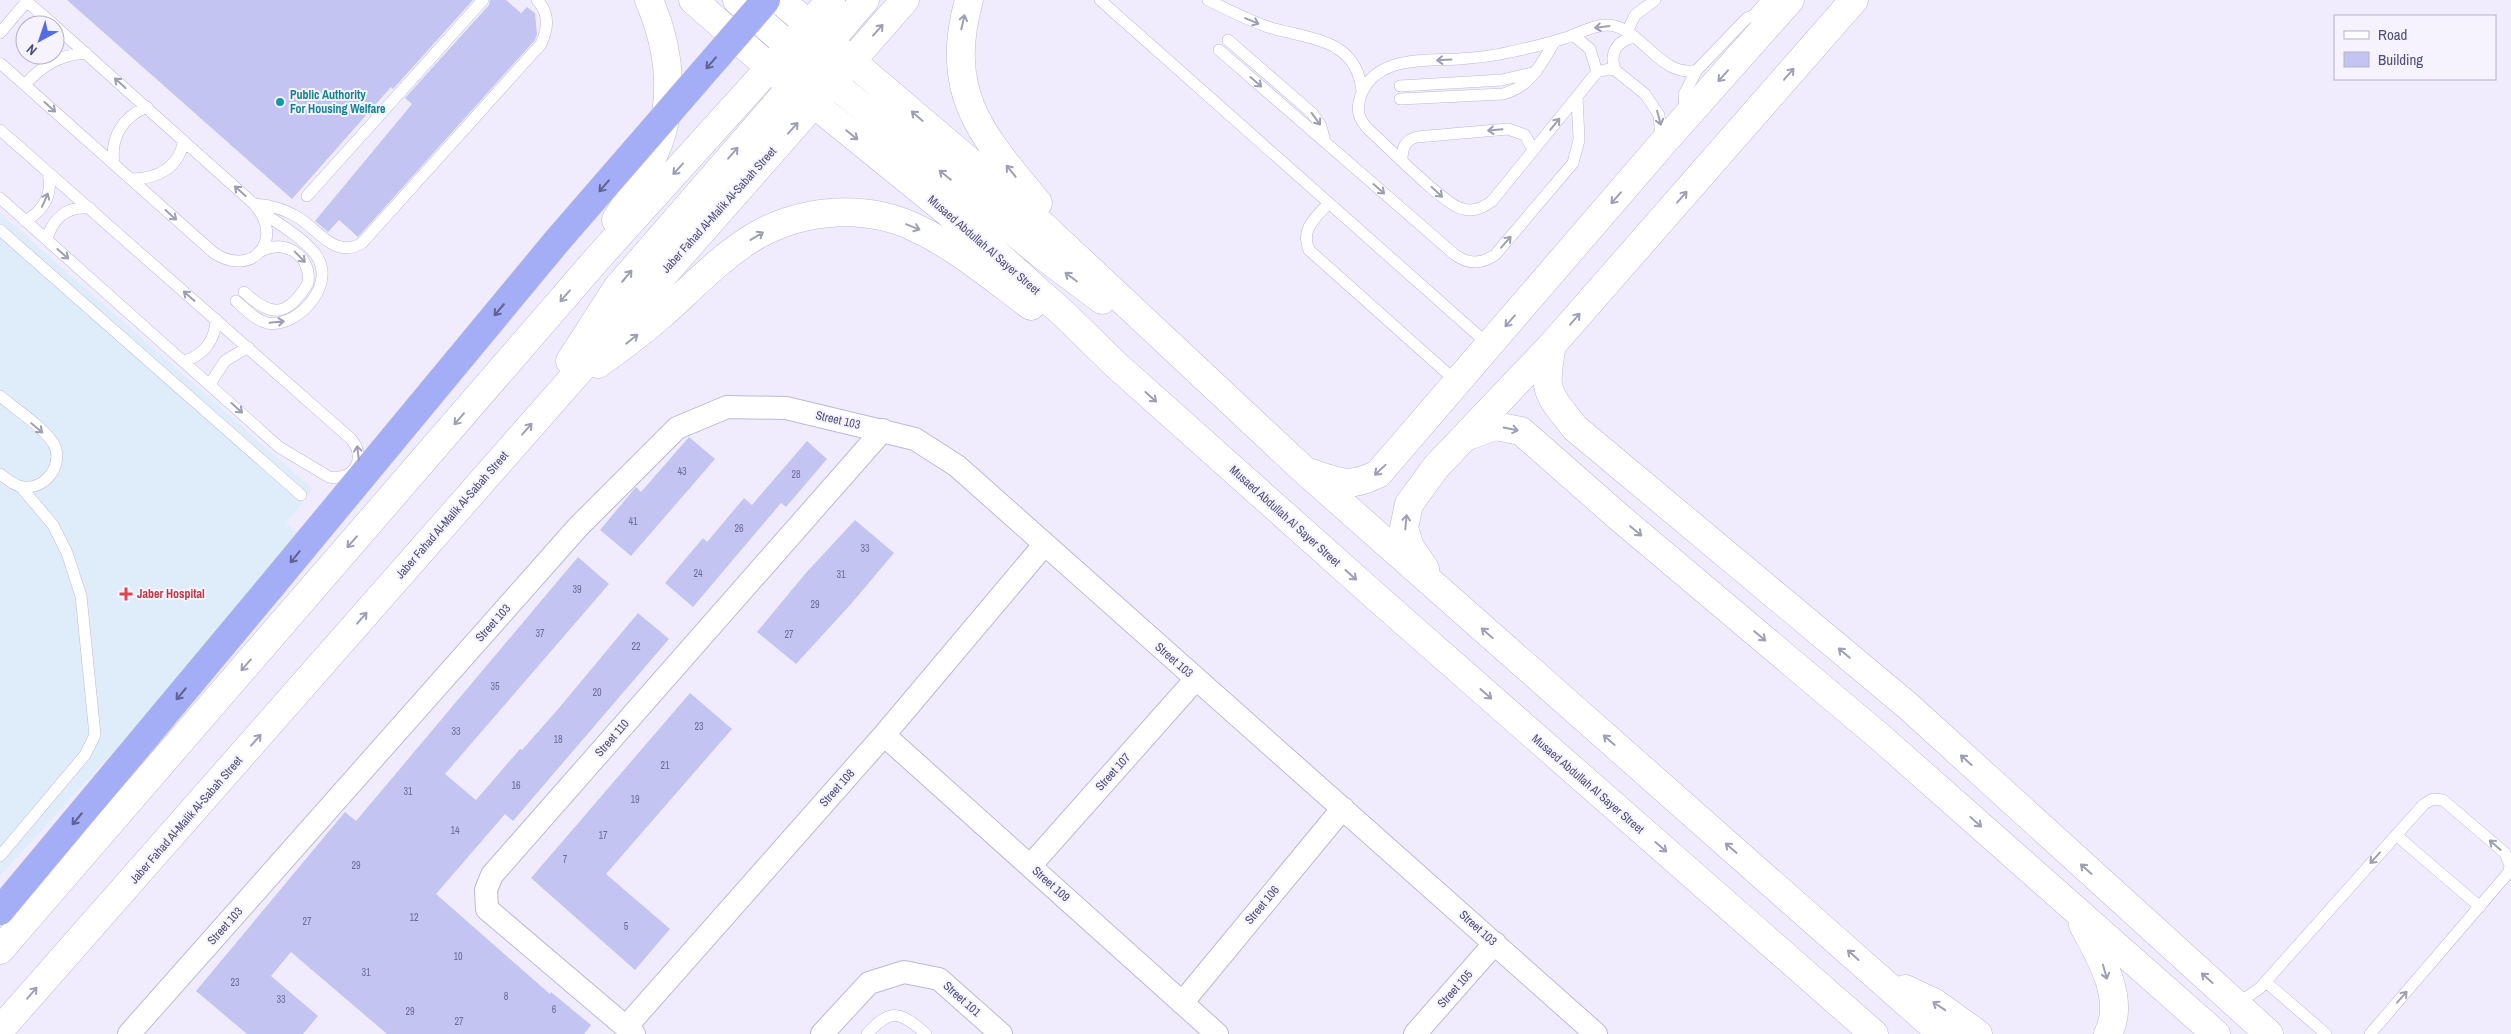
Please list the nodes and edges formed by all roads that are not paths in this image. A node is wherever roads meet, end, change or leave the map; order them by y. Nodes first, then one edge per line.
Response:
1 (27, 0) edge
2 (483, 0) edge
3 (537, 0) edge
4 (649, 0) edge
5 (693, 0) edge
6 (737, 0) edge
7 (766, 0) edge
8 (780, 0) edge
9 (831, 0) edge
10 (865, 0) edge
11 (905, 0) edge
12 (969, 0) edge
13 (1100, 0) edge
14 (1208, 0) edge
15 (1655, 0) edge
16 (1854, 0) edge
17 (1780, 3) edge
18 (1754, 14) junction
19 (44, 15) edge
20 (0, 33) edge
21 (65, 34) edge
22 (1573, 35) junction
23 (1631, 35) junction
24 (1228, 40) dead end
25 (1555, 41) junction
26 (1219, 50) dead end
27 (86, 53) junction
28 (810, 60) junction
29 (852, 60) junction
30 (0, 63) edge
31 (770, 68) junction
32 (1615, 70) junction
33 (1696, 70) junction
34 (1536, 72) junction
35 (1597, 72) junction
36 (25, 85) junction
37 (1400, 86) dead end
38 (1362, 90) junction
39 (1577, 97) junction
40 (1400, 99) dead end
41 (814, 104) junction
42 (147, 107) junction
43 (1685, 118) junction
44 (0, 130) edge
45 (184, 141) junction
46 (1325, 142) junction
47 (1662, 144) junction
48 (1533, 150) junction
49 (1402, 160) junction
50 (114, 164) junction
51 (48, 172) junction
52 (131, 179) junction
53 (307, 196) dead end
54 (0, 198) edge
55 (1329, 203) junction
56 (90, 208) junction
57 (258, 208) junction
58 (26, 220) junction
59 (0, 230) edge
60 (47, 239) junction
61 (1072, 252) junction
62 (257, 254) junction
63 (597, 260) junction
64 (216, 320) junction
65 (1155, 332) junction
66 (1490, 345) junction
67 (1552, 345) junction
68 (248, 347) junction
69 (185, 361) junction
70 (1115, 364) junction
71 (1457, 382) junction
72 (210, 384) junction
73 (0, 396) edge
74 (555, 397) junction
75 (883, 430) junction
76 (1465, 437) junction
77 (1408, 440) junction
78 (1436, 468) junction
79 (1305, 471) junction
80 (0, 474) edge
81 (21, 486) junction
82 (301, 495) dead end
83 (1044, 545) junction
84 (1444, 594) junction
85 (1196, 679) junction
86 (1908, 706) junction
87 (884, 735) junction
88 (1880, 737) junction
89 (1343, 808) junction
90 (2396, 835) junction
91 (0, 856) edge
92 (1030, 866) junction
93 (2051, 888) junction
94 (2480, 907) junction
95 (0, 911) edge
96 (1495, 943) junction
97 (0, 950) edge
98 (1882, 981) junction
99 (2266, 982) junction
100 (1819, 986) junction
101 (2231, 1000) junction
102 (1182, 1003) junction
103 (7, 1028) edge
104 (630, 1030) edge
105 (2207, 1030) edge
106 (129, 1034) edge
107 (822, 1034) edge
108 (867, 1034) edge
109 (926, 1034) edge
110 (1001, 1034) edge
111 (1217, 1034) edge
112 (1415, 1034) edge
113 (1596, 1034) edge
114 (1860, 1034) edge
115 (1874, 1034) edge
116 (1942, 1034) edge
117 (1978, 1034) edge
118 (2108, 1034) edge
119 (2269, 1034) edge
120 (2326, 1034) edge
121 (2370, 1034) edge

1 - 19 lane
1 - 20 lane
2 - 53 lane
3 - 57 lane
4 - 63 street
5 - 31 street, Musaed Abdullah Al Sayer Street
6 - 28 street
7 -> 95 highway, bridge
8 - 28 street, Musaed Abdullah Al Sayer Street
9 - 28 street
10 - 28 street
29 -> 11 street
61 -> 12 street
13 - 55 lane
14 -> 38 lane
15 - 23 lane
67 -> 16 street
17 - 18 lane
17 - 18 lane
17 -> 43 street
18 - 33 lane
21 - 27 lane
23 -> 22 lane
22 - 25 lane
22 - 35 lane
23 - 32 lane
23 - 33 lane
24 -> 46 lane
25 - 34 lane
25 -> 38 lane
26 -> 46 lane
27 - 36 lane
42 -> 27 lane
28 - 29 street, Musaed Abdullah Al Sayer Street
28 - 31 street, Musaed Abdullah Al Sayer Street
28 - 41 street, Musaed Abdullah Al Sayer Street
65 -> 28 street
74 -> 28 street
61 -> 29 street, Musaed Abdullah Al Sayer Street
30 - 36 lane
31 -> 63 street
32 - 35 lane
32 -> 47 lane
33 - 43 lane
34 - 37 lane
34 - 40 lane
35 - 39 lane
36 -> 50 lane
38 - 49 lane
46 -> 39 lane
48 -> 39 lane
41 -> 70 street, Musaed Abdullah Al Sayer Street
74 -> 41 street, Jaber Fahad Al-Malik Al-Sabah Street
42 - 45 lane
42 - 50 lane
43 - 47 street
44 - 51 lane
45 - 52 lane
57 -> 45 lane
47 -> 66 street
48 -> 49 lane
49 -> 48 lane
50 - 52 lane
51 - 56 lane
58 -> 51 lane
52 -> 62 lane
54 - 58 lane
55 - 66 lane
55 - 71 lane
56 - 60 lane
64 -> 56 lane
57 - 62 lane
62 -> 57 lane
58 - 60 lane
59 - 82 lane
60 -> 69 lane
61 - 65 street, Musaed Abdullah Al Sayer Street
63 -> 97 street
64 - 68 lane
64 - 69 lane
65 - 79 street, Musaed Abdullah Al Sayer Street
66 - 71 street
67 - 76 street
86 -> 67 street
68 - 72 lane
72 -> 68 lane
69 - 72 lane
74 -> 70 street
70 -> 100 street, Musaed Abdullah Al Sayer Street
71 - 77 street
73 -> 81 lane
103 -> 74 street, Jaber Fahad Al-Malik Al-Sabah Street
75 - 83 street, Street 103
75 - 104 street, Street 110
75 - 106 street, Street 103
76 - 78 street
76 -> 88 street
77 - 78 street
77 -> 79 street
84 -> 78 street
79 - 84 street, Musaed Abdullah Al Sayer Street
80 - 81 lane
81 - 91 lane
83 - 85 street, Street 103
83 - 87 street, Street 108
98 -> 84 street, Musaed Abdullah Al Sayer Street
85 - 89 street, Street 103
85 - 92 street, Street 107
86 - 88 street
101 -> 86 street
87 - 92 street, Street 109
87 - 104 street, Street 108
88 -> 93 street
89 - 96 street, Street 103
89 - 102 street, Street 106
90 - 94 lane
94 -> 90 lane
90 -> 99 lane
92 - 102 street, Street 109
93 - 105 street
93 -> 118 street
121 -> 94 lane
96 - 112 street, Street 105
96 - 113 street, Street 103
98 - 116 street, Musaed Abdullah Al Sayer Street
117 -> 98 street
99 - 101 lane
99 - 120 lane
100 - 114 street
100 - 115 street, Musaed Abdullah Al Sayer Street
101 - 119 street
102 - 111 street, Street 109
107 - 110 street, Street 101
108 - 109 lane

